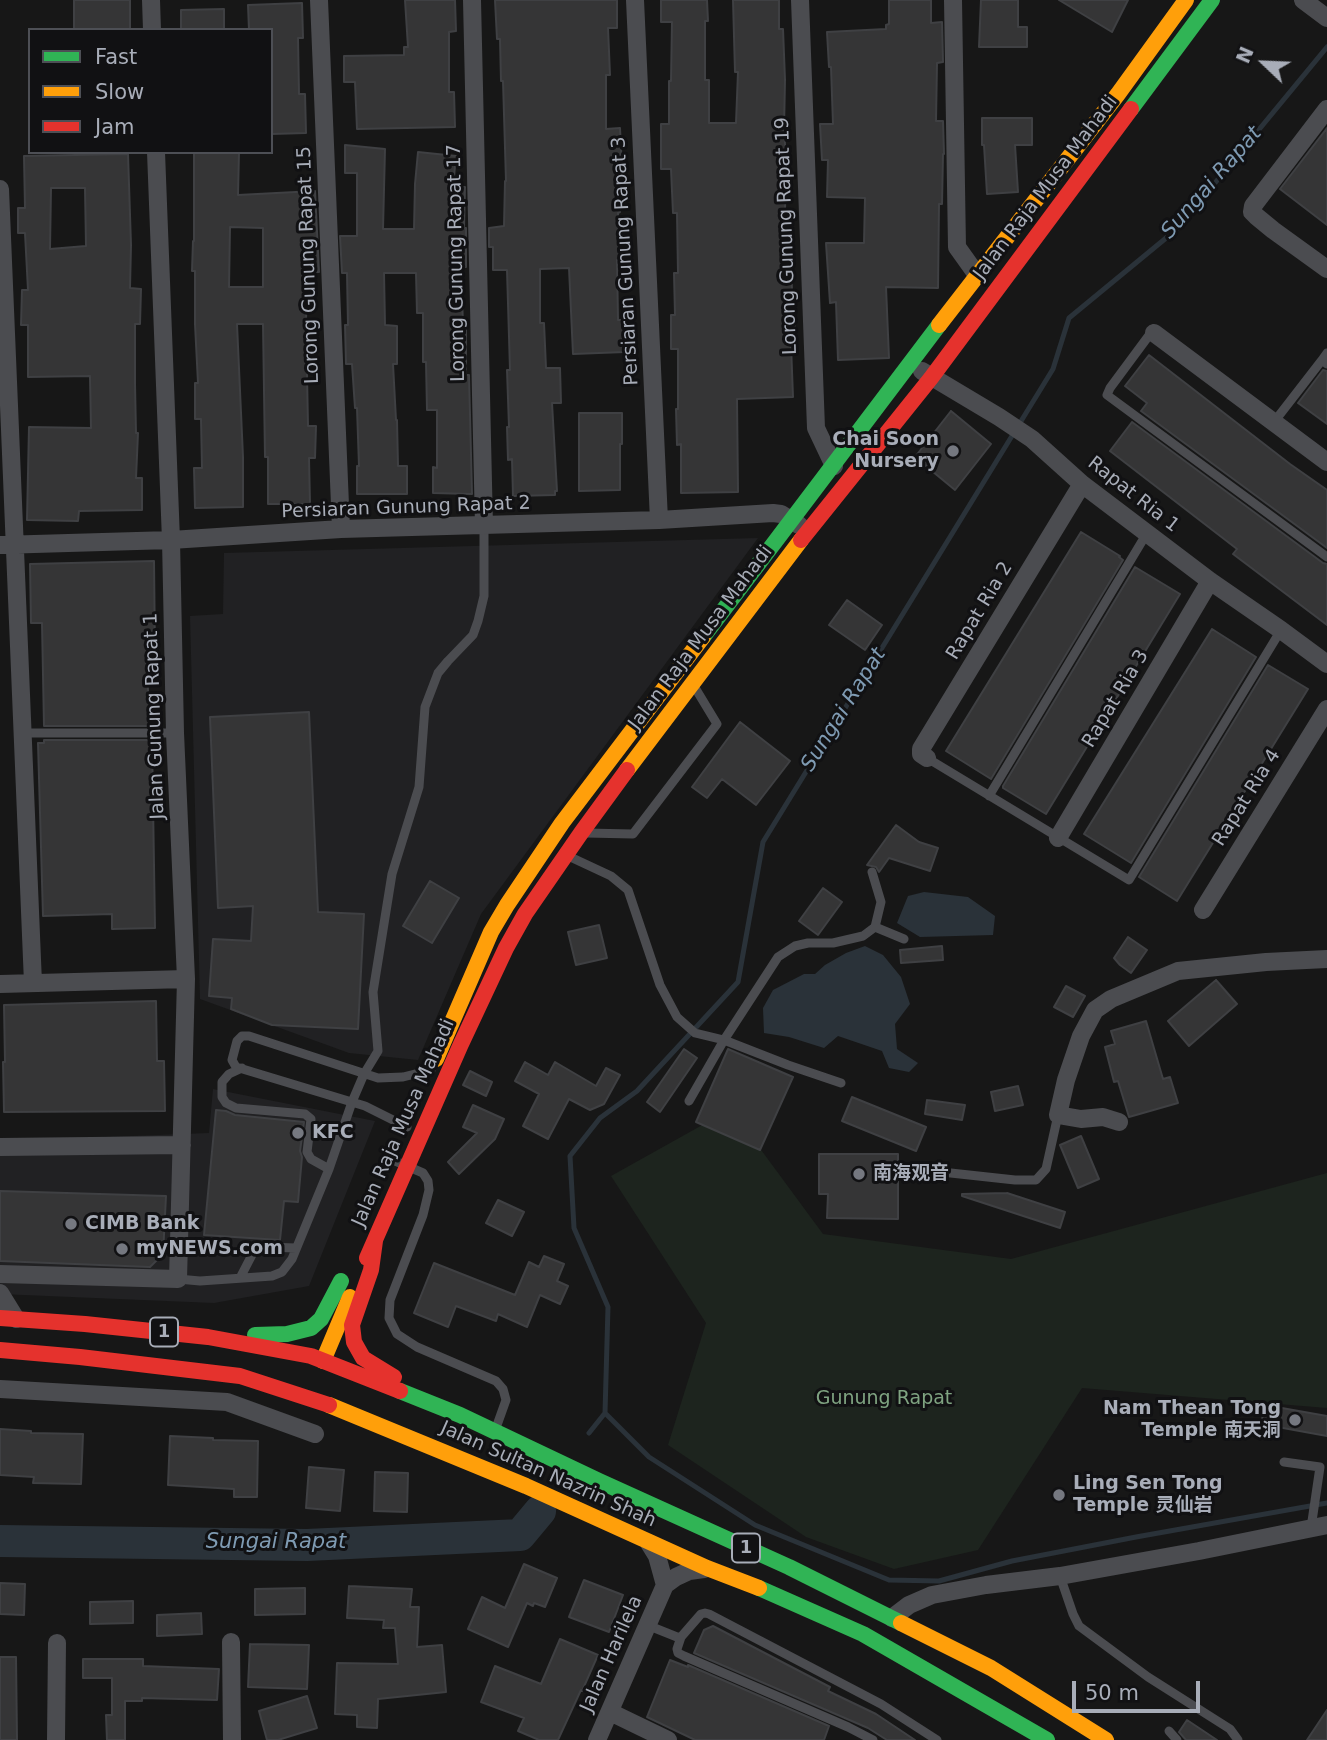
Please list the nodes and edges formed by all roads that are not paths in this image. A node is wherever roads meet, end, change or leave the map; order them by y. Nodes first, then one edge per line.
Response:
1 (151, 0) edge
2 (319, 0) edge
3 (472, 0) edge
4 (635, 0) edge
5 (800, 0) edge
6 (953, 0) edge
7 (1186, 0) edge
8 (1212, 0) edge
9 (1303, 0) edge
10 (1324, 16) edge
11 (152, 28) edge
12 (1327, 109) edge
13 (156, 154) edge
14 (0, 189) edge
15 (1327, 270) edge
16 (977, 275) junction
17 (1154, 333) joint
18 (1325, 359) edge
19 (911, 364) junction
20 (931, 378) junction
21 (1274, 422) junction
22 (1327, 462) edge
23 (834, 466) junction
24 (1082, 484) junction
25 (659, 520) junction
26 (792, 520) junction
27 (484, 526) junction
28 (341, 529) junction
29 (808, 531) junction
30 (1147, 533) junction
31 (171, 540) junction
32 (7, 545) edge
33 (1327, 557) edge
34 (1210, 581) junction
35 (1282, 630) junction
36 (1327, 664) edge
37 (678, 669) junction
38 (692, 683) junction
39 (1327, 709) edge
40 (22, 733) junction
41 (175, 733) junction
42 (927, 758) joint
43 (989, 796) junction
44 (562, 823) junction
45 (580, 833) junction
46 (1058, 838) junction
47 (565, 855) junction
48 (872, 872) dead end
49 (1203, 910) dead end
50 (875, 927) junction
51 (904, 939) dead end
52 (1327, 959) edge
53 (186, 979) junction
54 (33, 983) junction
55 (0, 984) edge
56 (723, 1040) junction
57 (242, 1068) junction
58 (431, 1070) junction
59 (365, 1074) junction
60 (841, 1083) dead end
61 (422, 1093) dead end
62 (689, 1101) dead end
63 (352, 1102) junction
64 (1058, 1115) junction
65 (410, 1121) joint
66 (1119, 1122) dead end
67 (182, 1145) junction
68 (0, 1147) edge
69 (400, 1163) junction
70 (329, 1169) junction
71 (914, 1169) dead end
72 (374, 1241) junction
73 (296, 1248) junction
74 (347, 1269) junction
75 (0, 1275) edge
76 (240, 1278) junction
77 (178, 1279) junction
78 (0, 1293) edge
79 (8, 1318) edge
80 (208, 1337) junction
81 (0, 1350) edge
82 (317, 1367) junction
83 (240, 1376) junction
84 (291, 1380) dead end
85 (0, 1390) edge
86 (340, 1393) dead end
87 (460, 1415) junction
88 (495, 1431) junction
89 (315, 1434) dead end
90 (1284, 1462) dead end
91 (475, 1465) junction
92 (1323, 1468) edge
93 (1317, 1523) edge
94 (648, 1541) junction
95 (707, 1568) junction
96 (1060, 1576) junction
97 (665, 1585) junction
98 (892, 1618) junction
99 (647, 1625) junction
100 (681, 1637) junction
101 (231, 1642) dead end
102 (57, 1643) dead end
103 (610, 1712) junction
104 (1169, 1731) dead end
105 (631, 1732) edge
106 (56, 1740) edge
107 (232, 1740) edge
108 (597, 1740) edge
109 (668, 1740) edge
110 (873, 1740) edge
111 (937, 1740) edge
112 (1046, 1740) edge
113 (1106, 1740) edge
114 (1177, 1740) edge
115 (1238, 1740) edge

1 - 11 street
2 - 28 street, Lorong Gunung Rapat 15
3 - 27 street, Lorong Gunung Rapat 17
4 - 25 street, Persiaran Gunung Rapat 3
5 - 23 street, Lorong Gunung Rapat 19
6 - 16 street
7 - 16 main road, Jalan Raja Musa Mahadi
8 - 20 main road, Jalan Raja Musa Mahadi
9 - 10 street
12 - 15 street
13 - 31 street, Jalan Gunung Rapat 1
14 - 32 street
16 - 19 main road, Jalan Raja Musa Mahadi
17 - 21 street
17 - 33 lane
18 - 21 lane
19 - 20 street, Rapat Ria 1
19 - 23 main road, Jalan Raja Musa Mahadi
20 - 24 street, Rapat Ria 1
20 - 29 main road, Jalan Raja Musa Mahadi
21 - 22 street
23 - 26 main road, Jalan Raja Musa Mahadi
24 - 30 street, Rapat Ria 1
24 - 42 street, Rapat Ria 2
25 - 26 street, Persiaran Gunung Rapat 2
25 - 27 street, Persiaran Gunung Rapat 2
26 - 29 street, Persiaran Gunung Rapat 2
26 - 37 main road, Jalan Raja Musa Mahadi
27 - 28 street, Persiaran Gunung Rapat 2
27 - 59 lane
28 - 31 street, Persiaran Gunung Rapat 2
29 - 38 main road, Jalan Raja Musa Mahadi
30 - 34 street, Rapat Ria 1
30 - 43 lane
31 - 32 street, Persiaran Gunung Rapat 2
31 - 41 street, Jalan Gunung Rapat 1
32 - 40 street
34 - 35 street, Rapat Ria 1
34 - 46 street, Rapat Ria 3
35 - 36 street, Rapat Ria 1
35 - 46 lane
37 - 38 lane
37 - 44 main road, Jalan Raja Musa Mahadi
38 - 45 main road, Jalan Raja Musa Mahadi
38 - 45 lane
39 - 49 street, Rapat Ria 4
40 - 41 lane
40 - 54 street
41 - 53 street, Jalan Gunung Rapat 1
42 - 43 lane
43 - 46 lane
44 - 45 lane
44 - 58 main road, Jalan Raja Musa Mahadi
45 - 47 main road, Jalan Raja Musa Mahadi
47 - 56 lane
47 - 69 main road, Jalan Raja Musa Mahadi
48 - 50 lane
50 - 51 lane
50 - 56 lane
52 - 64 street
53 - 54 street
53 - 67 street, Jalan Gunung Rapat 1
54 - 55 street
56 - 60 lane
56 - 62 lane
57 - 59 lane
57 - 63 lane
57 - 70 lane
58 - 59 lane
58 - 61 main road, Jalan Raja Musa Mahadi
59 - 63 lane
63 - 65 lane
63 - 70 lane
64 - 66 street
64 - 71 lane
65 - 69 main road, Jalan Raja Musa Mahadi
67 - 68 street
67 - 77 street, Jalan Gunung Rapat 1
69 - 72 main road, Jalan Raja Musa Mahadi
69 - 74 main road, Jalan Raja Musa Mahadi
69 - 88 lane
70 - 73 lane
72 - 82 main road, Jalan Raja Musa Mahadi
72 - 87 main road
73 - 76 lane
73 - 76 lane
74 - 80 main road
74 - 82 main road
75 - 77 street
76 - 77 lane
78 - 79 street
79 - 80 main road, Jalan Sultan Nazrin Shah / 1
80 - 82 main road, Jalan Sultan Nazrin Shah / 1
81 - 83 main road, Jalan Sultan Nazrin Shah / 1
82 - 87 main road, Jalan Sultan Nazrin Shah / 1
83 - 84 main road
83 - 91 main road, Jalan Sultan Nazrin Shah / 1
85 - 89 street
86 - 91 main road
87 - 88 main road, Jalan Sultan Nazrin Shah / 1
88 - 98 main road, Jalan Sultan Nazrin Shah / 1
90 - 92 lane
91 - 94 main road, Jalan Sultan Nazrin Shah / 1
92 - 93 lane
93 - 96 street
94 - 95 main road, Jalan Sultan Nazrin Shah / 1
94 - 97 street, Jalan Harilela
95 - 97 street, Jalan Harilela
95 - 112 main road, Jalan Sultan Nazrin Shah / 1
96 - 98 street
96 - 115 lane
97 - 99 street, Jalan Harilela
98 - 113 main road, Jalan Sultan Nazrin Shah / 1
99 - 100 lane
99 - 103 street, Jalan Harilela
100 - 110 lane
100 - 111 lane
101 - 107 street
102 - 106 street
103 - 105 street
103 - 108 street, Jalan Harilela
104 - 114 lane
105 - 109 street

